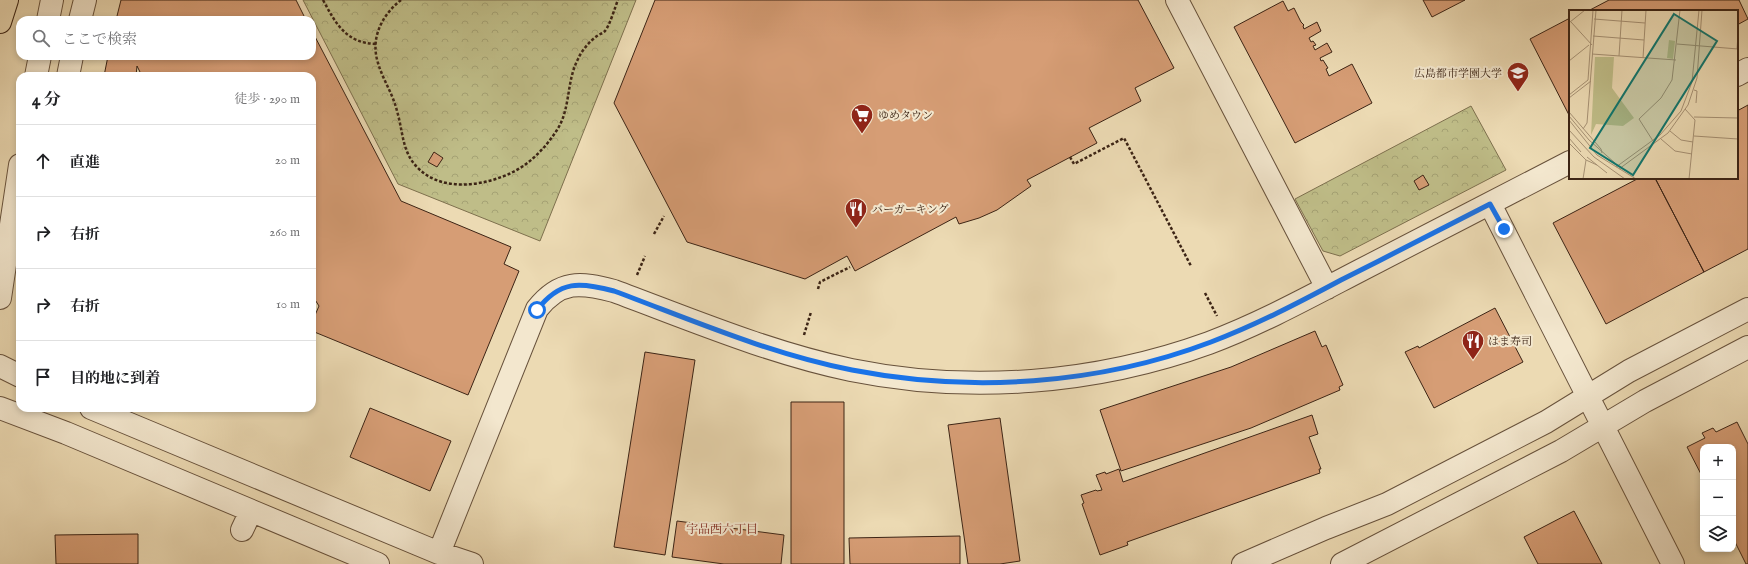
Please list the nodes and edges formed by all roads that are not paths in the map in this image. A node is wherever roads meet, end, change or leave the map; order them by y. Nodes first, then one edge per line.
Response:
1 (7, 0) edge
2 (52, 0) edge
3 (85, 0) edge
4 (1177, 0) edge
5 (49, 16) edge
6 (81, 16) edge
7 (0, 22) edge
8 (39, 60) edge
9 (71, 60) edge
10 (1748, 69) edge
11 (37, 72) edge
12 (69, 72) edge
13 (1738, 74) edge
14 (1569, 163) edge
15 (16, 192) edge
16 (1490, 204) junction
17 (1327, 288) junction
18 (0, 298) edge
19 (1748, 309) edge
20 (1748, 347) edge
21 (0, 366) edge
22 (16, 374) edge
23 (1588, 397) junction
24 (0, 408) edge
25 (101, 412) edge
26 (1603, 426) junction
27 (439, 553) junction
28 (378, 564) edge
29 (472, 564) edge
30 (1243, 564) edge
31 (1342, 564) edge
32 (1673, 564) edge

1 - 7 highway
2 - 5 street
3 - 6 street
4 - 17 street
8 - 11 street
9 - 12 street
10 - 13 street
14 - 16 street
15 - 18 street
16 - 17 street
16 - 23 street
17 - 27 street
19 - 23 street
20 - 26 street
21 - 22 street
23 - 26 street
23 - 30 street
24 - 28 street
25 - 27 street
26 - 31 street
26 - 32 street
27 - 29 street

